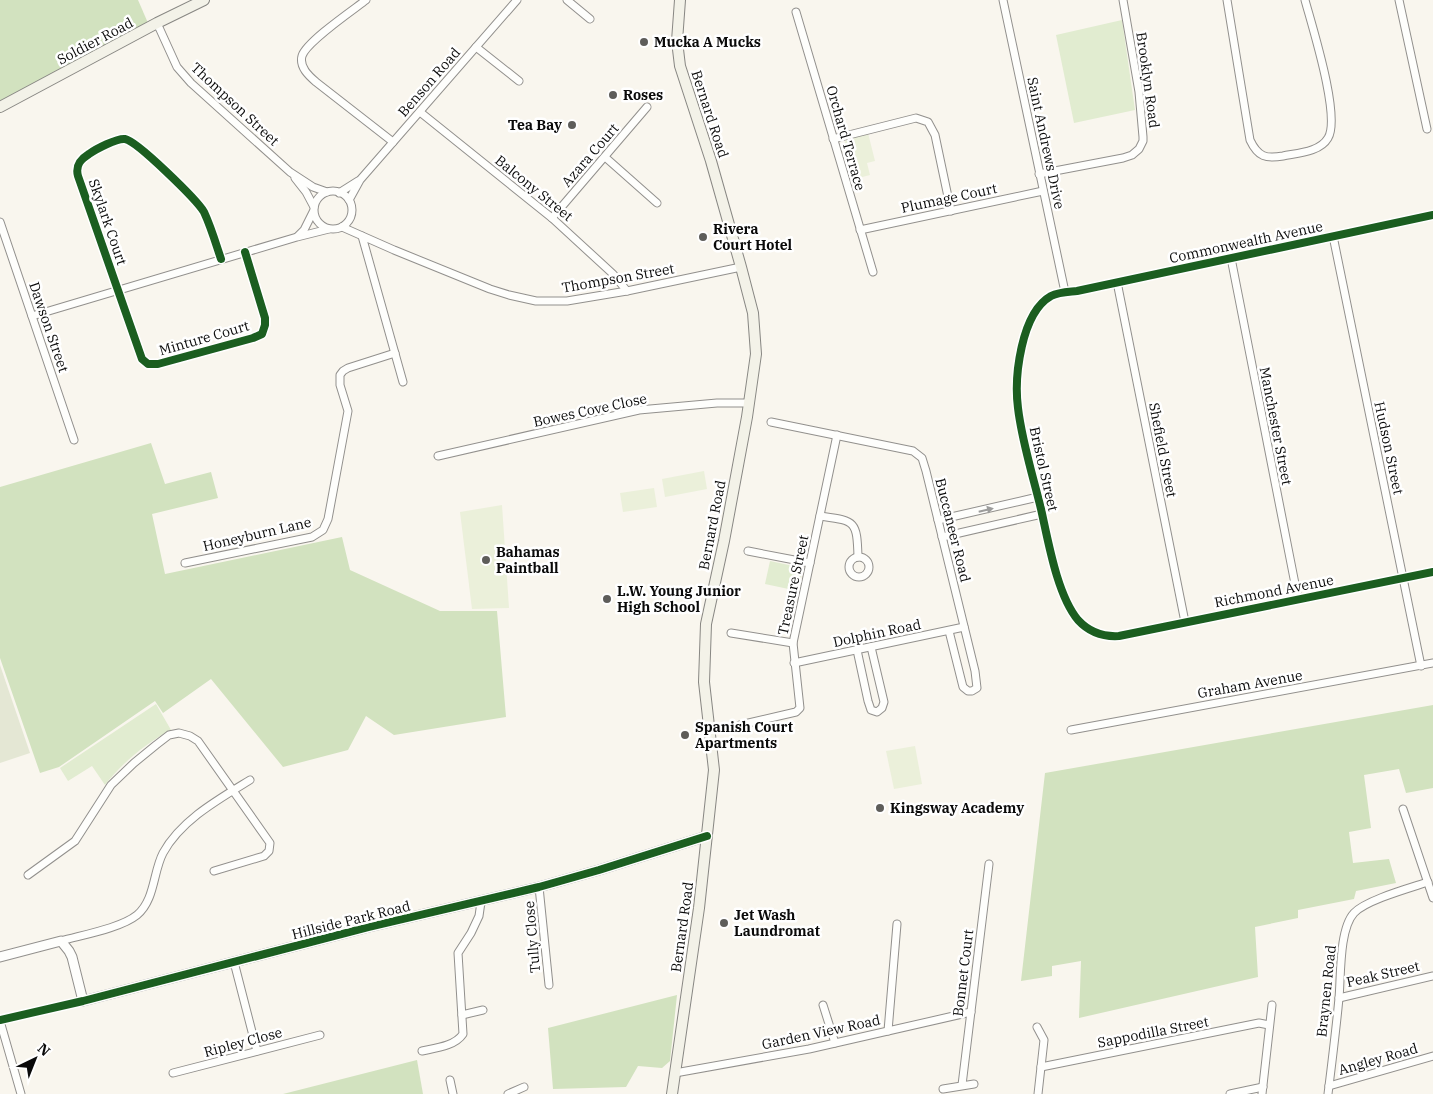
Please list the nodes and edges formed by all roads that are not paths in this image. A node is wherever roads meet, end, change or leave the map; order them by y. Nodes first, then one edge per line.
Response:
1 (204, 0) edge
2 (366, 0) edge
3 (517, 0) edge
4 (567, 0) edge
5 (680, 0) edge
6 (1003, 0) edge
7 (1123, 0) edge
8 (1227, 0) edge
9 (1305, 0) edge
10 (1399, 0) edge
11 (796, 12) dead end
12 (590, 19) dead end
13 (157, 23) junction
14 (476, 47) junction
15 (519, 81) dead end
16 (0, 107) edge
17 (647, 108) dead end
18 (420, 112) junction
19 (1427, 129) dead end
20 (833, 138) junction
21 (393, 142) junction
22 (605, 157) junction
23 (290, 172) junction
24 (1039, 174) junction
25 (360, 180) junction
26 (1043, 191) junction
27 (327, 192) junction
28 (339, 192) junction
29 (349, 200) junction
30 (657, 202) dead end
31 (314, 209) junction
32 (952, 211) junction
33 (1433, 215) edge
34 (350, 217) junction
35 (552, 218) junction
36 (0, 222) edge
37 (342, 227) junction
38 (329, 229) junction
39 (860, 230) junction
40 (361, 235) junction
41 (297, 236) junction
42 (1333, 236) junction
43 (245, 252) junction
44 (1231, 258) junction
45 (221, 259) junction
46 (742, 267) junction
47 (873, 272) dead end
48 (1117, 282) junction
49 (118, 290) junction
50 (627, 291) junction
51 (1065, 292) junction
52 (32, 316) junction
53 (395, 352) junction
54 (403, 382) dead end
55 (749, 403) junction
56 (771, 422) dead end
57 (837, 435) junction
58 (74, 440) dead end
59 (438, 456) dead end
60 (1038, 497) junction
61 (1042, 514) junction
62 (820, 516) junction
63 (938, 520) junction
64 (942, 537) junction
65 (748, 551) dead end
66 (858, 557) dead end
67 (185, 563) dead end
68 (810, 563) junction
69 (1433, 572) edge
70 (1403, 578) junction
71 (1298, 599) junction
72 (1185, 622) junction
73 (964, 627) junction
74 (949, 631) junction
75 (731, 634) dead end
76 (1119, 636) joint
77 (793, 643) junction
78 (871, 647) junction
79 (857, 650) junction
80 (1433, 663) edge
81 (794, 664) junction
82 (1421, 666) junction
83 (740, 725) dead end
84 (1071, 730) dead end
85 (250, 780) dead end
86 (232, 790) junction
87 (1403, 809) dead end
88 (707, 836) junction
89 (989, 864) dead end
90 (214, 871) dead end
91 (28, 875) dead end
92 (1428, 882) junction
93 (539, 887) junction
94 (1433, 898) edge
95 (481, 902) junction
96 (897, 924) dead end
97 (61, 941) junction
98 (0, 957) edge
99 (234, 962) junction
100 (1433, 976) edge
101 (549, 985) dead end
102 (1339, 998) junction
103 (83, 1001) junction
104 (823, 1004) dead end
105 (1272, 1005) dead end
106 (483, 1010) dead end
107 (971, 1012) junction
108 (462, 1015) junction
109 (0, 1020) edge
110 (1269, 1025) junction
111 (1037, 1027) dead end
112 (888, 1031) junction
113 (320, 1034) dead end
114 (835, 1043) junction
115 (256, 1051) junction
116 (422, 1051) dead end
117 (1433, 1056) edge
118 (1042, 1066) junction
119 (173, 1073) dead end
120 (675, 1073) junction
121 (450, 1080) dead end
122 (974, 1084) dead end
123 (962, 1086) junction
124 (524, 1087) dead end
125 (943, 1089) dead end
126 (1329, 1090) edge
127 (1262, 1091) edge
128 (21, 1094) edge
129 (453, 1094) edge
130 (508, 1094) edge
131 (672, 1094) edge
132 (1038, 1094) edge
133 (1230, 1094) edge

1 - 13 main road, Soldier Road
2 - 21 street
3 - 14 street, Benson Road
4 - 12 street
5 - 46 main road, Bernard Road
6 - 24 street, Saint Andrews Drive
7 - 24 street, Brooklyn Road
8 - 9 street
10 - 19 street
11 - 20 street, Orchard Terrace
13 - 16 main road, Soldier Road
13 - 23 street, Thompson Street
14 - 15 street
14 - 18 street, Benson Road
17 - 22 street, Azara Court
18 - 21 street, Benson Road
18 - 35 street, Balcony Street
20 - 32 street
20 - 39 street, Orchard Terrace
21 - 25 street, Benson Road
22 - 30 street
22 - 35 street, Azara Court
23 - 27 street
23 - 31 street
24 - 26 street, Saint Andrews Drive
25 - 28 street
25 - 29 street
26 - 32 street, Plumage Court
26 - 51 street, Saint Andrews Drive
27 - 28 street
27 - 31 street
28 - 29 street
29 - 34 street
31 - 38 street
31 - 41 street
32 - 39 street, Plumage Court
33 - 42 street, Commonwealth Avenue
34 - 37 street
34 - 40 street
35 - 50 street, Balcony Street
36 - 52 street, Dawson Street
37 - 38 street
37 - 40 street, Thompson Street
38 - 41 street
39 - 47 street, Orchard Terrace
40 - 50 street, Thompson Street
40 - 53 street
41 - 43 street
42 - 44 street, Commonwealth Avenue
42 - 70 street, Hudson Street
43 - 45 street
43 - 49 street, Minture Court
44 - 48 street, Commonwealth Avenue
44 - 71 street, Manchester Street
45 - 49 street
45 - 49 street, Skylark Court
46 - 50 street, Thompson Street
46 - 55 main road, Bernard Road
48 - 51 street, Commonwealth Avenue
48 - 72 street, Shefield Street
49 - 52 street
51 - 60 street, Bristol Street
52 - 58 street, Dawson Street
53 - 54 street
53 - 67 street, Honeyburn Lane
55 - 59 street, Bowes Cove Close
55 - 88 main road, Bernard Road
56 - 57 street, Buccaneer Road
57 - 62 street, Treasure Street
57 - 63 street, Buccaneer Road
60 - 61 street, Bristol Street
63 -> 60 street
61 - 64 street
61 - 76 street, Bristol Street
62 - 66 street
62 - 68 street, Treasure Street
63 - 64 street, Buccaneer Road
64 - 73 street, Buccaneer Road
65 - 68 street
68 - 77 street, Treasure Street
69 - 70 street, Richmond Avenue
70 - 71 street, Richmond Avenue
70 - 82 street, Hudson Street
71 - 72 street, Richmond Avenue
72 - 76 street, Richmond Avenue
73 - 74 street, Dolphin Road
73 - 74 street, Buccaneer Road
74 - 78 street, Dolphin Road
75 - 77 street
77 - 81 street, Treasure Street
78 - 79 street, Dolphin Road
78 - 79 street
79 - 81 street, Dolphin Road
80 - 82 street, Graham Avenue
81 - 83 street, Treasure Street
82 - 84 street, Graham Avenue
85 - 86 street
86 - 90 street
86 - 91 street
86 - 97 street
87 - 92 street
88 - 93 street, Hillside Park Road
88 - 120 main road, Bernard Road
89 - 107 street, Bonnet Court
92 - 94 street
92 - 102 street, Braynen Road
93 - 95 street, Hillside Park Road
93 - 101 street, Tully Close
95 - 99 street, Hillside Park Road
95 - 108 street
96 - 112 street
97 - 98 street
97 - 103 street
99 - 103 street, Hillside Park Road
99 - 115 street
100 - 102 street, Peak Street
102 - 126 street, Braynen Road
103 - 109 street, Hillside Park Road
104 - 114 street
105 - 110 street
106 - 108 street
107 - 112 street, Garden View Road
107 - 123 street, Bonnet Court
108 - 116 street
109 - 128 street
110 - 118 street, Sappodilla Street
110 - 127 street
111 - 118 street
112 - 114 street, Garden View Road
113 - 115 street, Ripley Close
114 - 120 street, Garden View Road
115 - 119 street, Ripley Close
117 - 126 street, Angley Road
118 - 132 street
120 - 131 main road, Bernard Road
121 - 129 street
122 - 123 street
123 - 125 street
124 - 130 street
127 - 133 street

